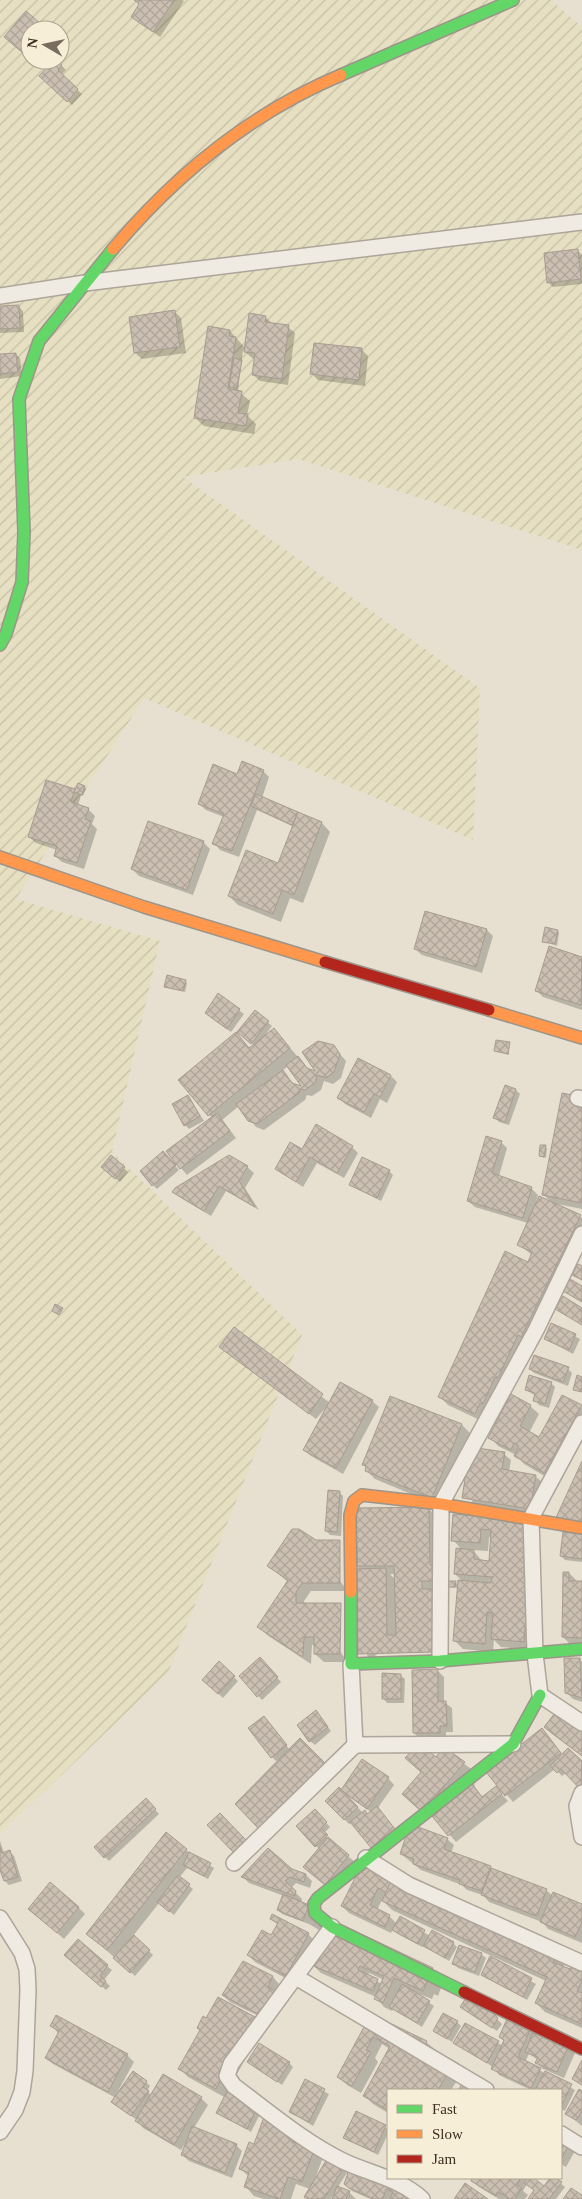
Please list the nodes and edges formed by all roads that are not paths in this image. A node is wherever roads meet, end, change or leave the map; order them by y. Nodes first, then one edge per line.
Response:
1 (513, 0) edge
2 (582, 222) edge
3 (86, 283) junction
4 (0, 296) edge
5 (0, 645) edge
6 (0, 857) edge
7 (582, 1038) edge
8 (582, 1234) edge
9 (582, 1424) edge
10 (442, 1504) junction
11 (531, 1518) junction
12 (582, 1528) edge
13 (582, 1649) edge
14 (534, 1654) junction
15 (440, 1661) junction
16 (351, 1664) junction
17 (540, 1695) junction
18 (582, 1722) edge
19 (513, 1744) junction
20 (355, 1745) junction
21 (582, 1793) edge
22 (582, 1837) edge
23 (366, 1858) junction
24 (234, 1863) dead end
25 (0, 1918) edge
26 (332, 1927) junction
27 (582, 1963) edge
28 (296, 1977) junction
29 (582, 2049) edge
30 (484, 2089) edge
31 (0, 2132) edge
32 (562, 2135) edge
33 (582, 2147) edge
34 (422, 2199) edge

1 - 3 street
2 - 3 street
3 - 4 street
3 - 5 street
6 - 7 street
8 - 10 street
9 - 11 street
10 - 11 street
10 - 15 street
10 - 16 street
11 - 12 street
11 - 14 street
13 - 14 street
14 - 15 street
14 - 17 street
15 - 16 street
16 - 20 street
17 - 18 street
17 - 19 street
19 - 20 street
19 - 23 street
20 - 24 street
21 - 22 street
23 - 26 street
23 - 27 street
25 - 31 street
26 - 28 street
26 - 29 street
28 - 30 street
28 - 34 street
32 - 33 street

